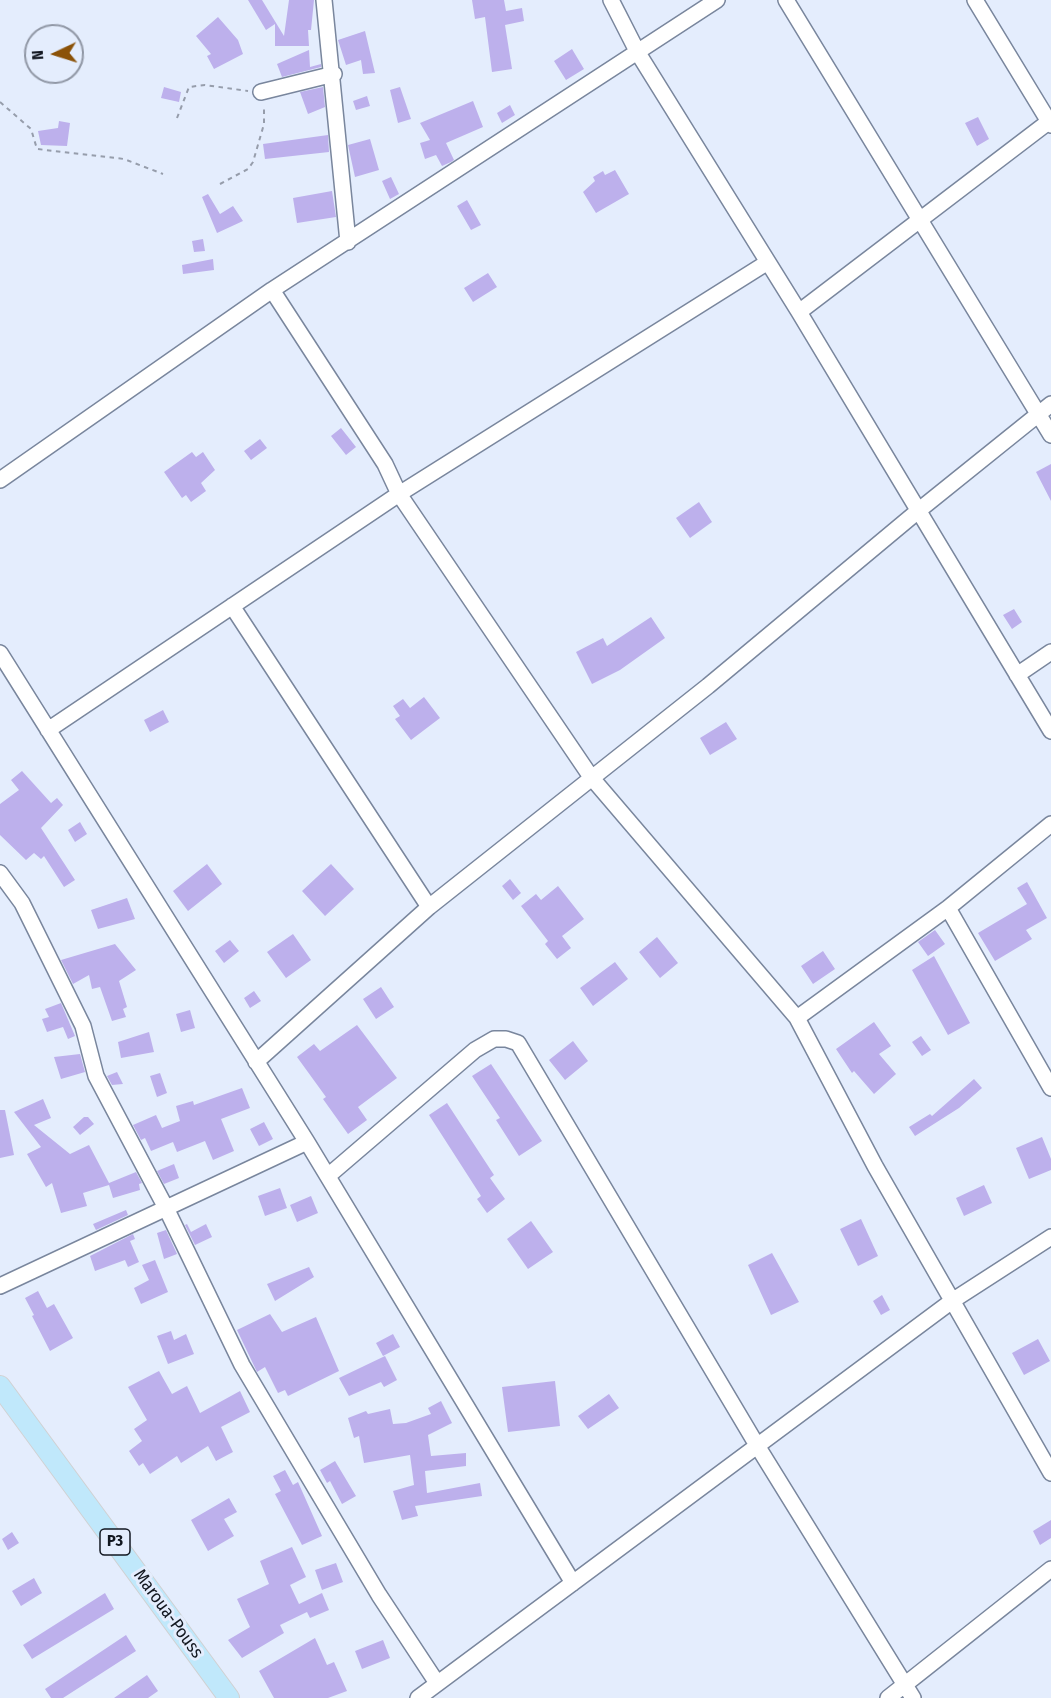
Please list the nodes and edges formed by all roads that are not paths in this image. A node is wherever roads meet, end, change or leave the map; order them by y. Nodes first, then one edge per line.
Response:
1 (324, 0) edge
2 (611, 0) edge
3 (717, 0) edge
4 (786, 0) edge
5 (975, 0) edge
6 (638, 53) junction
7 (334, 74) junction
8 (261, 92) road end
9 (1050, 122) edge
10 (920, 220) junction
11 (348, 242) junction
12 (768, 262) junction
13 (272, 290) junction
14 (799, 312) junction
15 (1051, 404) edge
16 (1038, 415) junction
17 (1051, 435) edge
18 (0, 480) edge
19 (399, 494) junction
20 (918, 511) junction
21 (232, 606) junction
22 (1051, 652) edge
23 (0, 653) edge
24 (1017, 675) junction
25 (48, 730) junction
26 (1051, 731) edge
27 (591, 777) junction
28 (1051, 824) edge
29 (0, 873) edge
30 (429, 907) junction
31 (948, 908) junction
32 (797, 1018) junction
33 (256, 1062) junction
34 (1051, 1088) edge
35 (307, 1142) junction
36 (327, 1176) junction
37 (166, 1208) junction
38 (1051, 1237) edge
39 (0, 1286) edge
40 (952, 1301) junction
41 (0, 1386) edge
42 (758, 1447) junction
43 (1051, 1473) edge
44 (1051, 1569) edge
45 (573, 1583) junction
46 (437, 1683) junction
47 (910, 1692) edge
48 (229, 1698) edge
49 (418, 1698) edge
50 (888, 1698) edge

1 - 7 street
2 - 6 street
3 - 6 street
4 - 10 street
5 - 9 street
6 - 11 street
6 - 12 street
7 - 8 street
7 - 11 street
9 - 10 street
10 - 14 street
10 - 16 street
11 - 13 street
12 - 14 street
12 - 19 street
13 - 18 street
13 - 19 street
14 - 20 street
15 - 16 street
16 - 17 street
16 - 20 street
19 - 21 street
19 - 27 street
20 - 24 street
20 - 27 street
21 - 25 street
21 - 30 street
22 - 24 street
23 - 25 street
24 - 26 street
25 - 33 street
27 - 30 street
27 - 32 street
28 - 31 street
29 - 37 street
30 - 33 street
31 - 32 street
31 - 34 street
32 - 40 street
33 - 35 street
35 - 36 street
35 - 37 street
36 - 42 street
36 - 45 street
37 - 39 street
37 - 46 street
38 - 40 street
40 - 42 street
40 - 43 street
41 - 48 main road, Maroua-Pouss / P3
42 - 45 street
42 - 47 street
44 - 47 street
45 - 46 street
46 - 49 street
47 - 50 street

